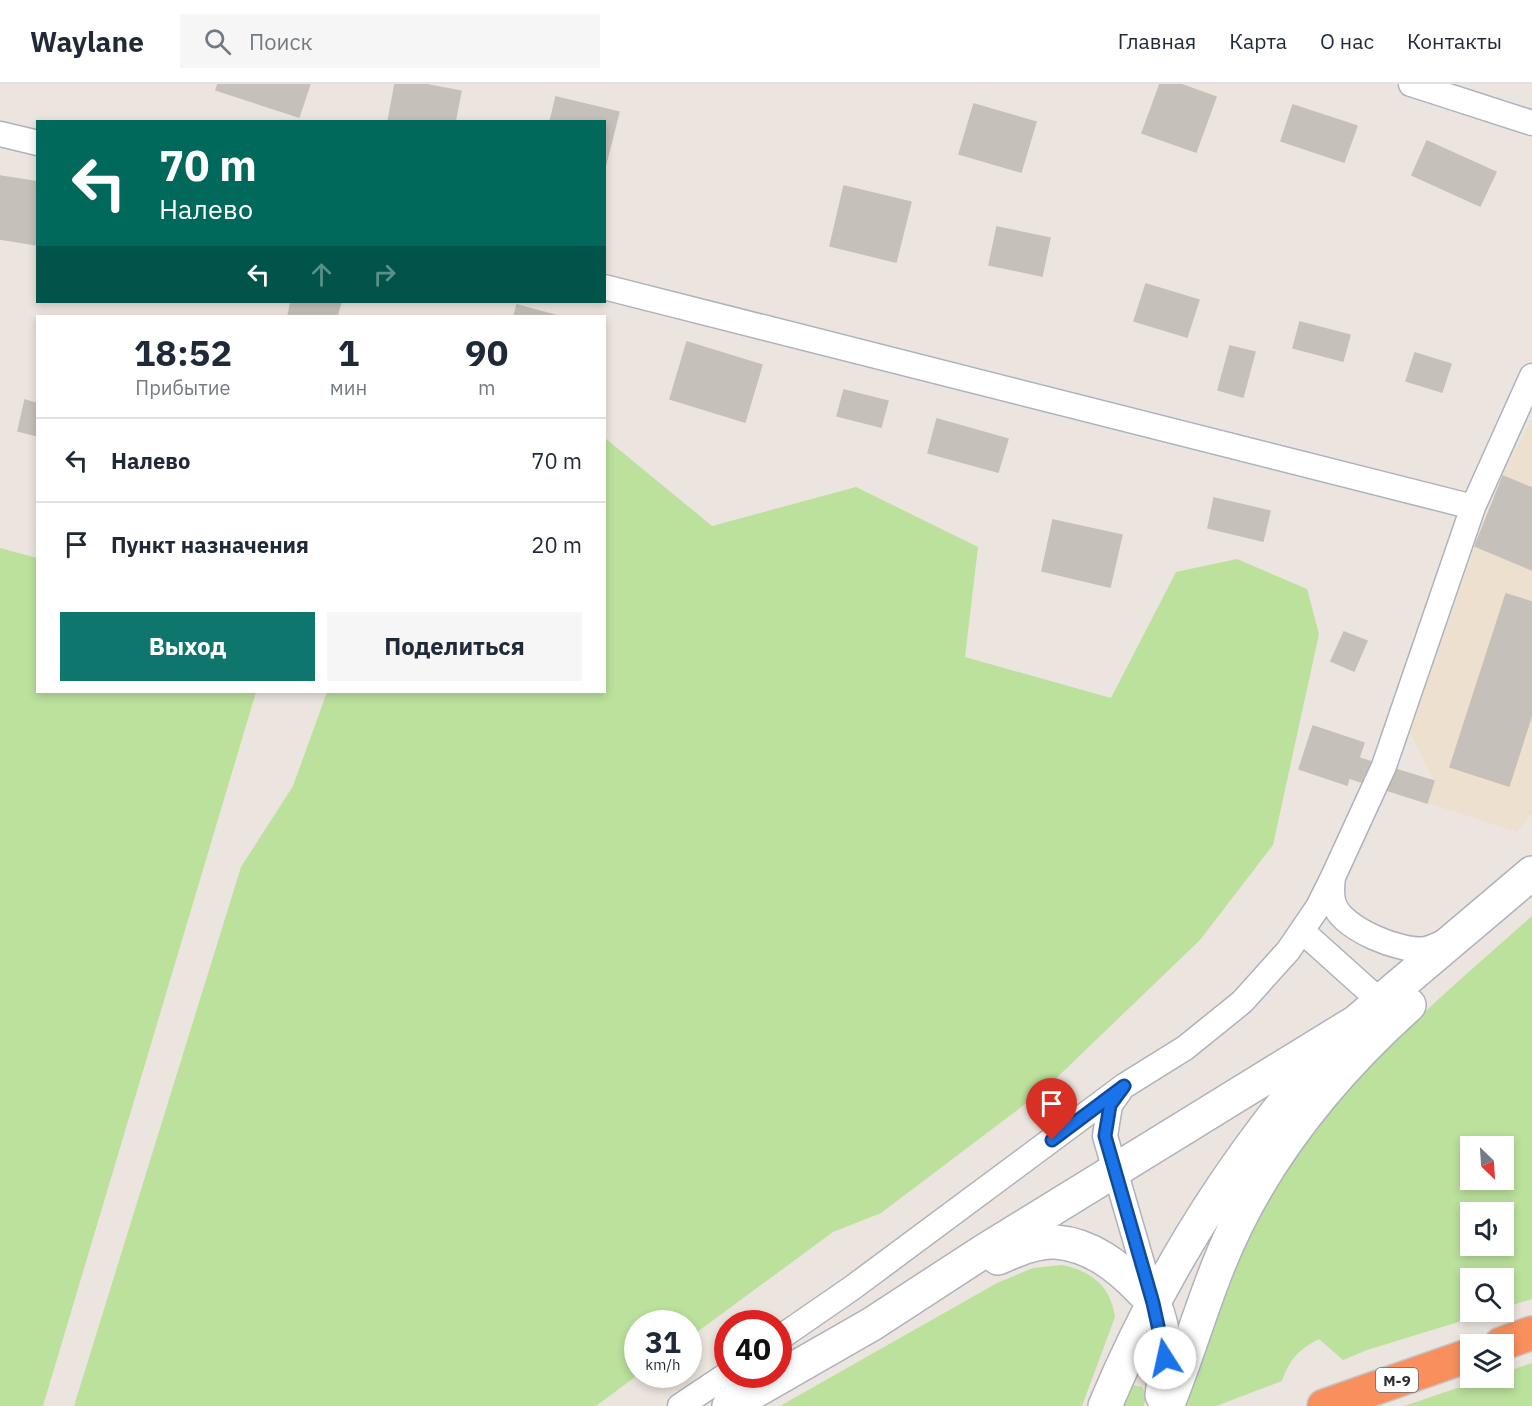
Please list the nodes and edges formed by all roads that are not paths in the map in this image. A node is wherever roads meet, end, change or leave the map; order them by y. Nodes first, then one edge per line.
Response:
1 (1411, 84) edge
2 (1532, 123) edge
3 (0, 134) edge
4 (36, 143) edge
5 (606, 288) edge
6 (1532, 376) edge
7 (1473, 507) junction
8 (1532, 873) edge
9 (1333, 877) junction
10 (1532, 895) edge
11 (1475, 923) junction
12 (1302, 931) junction
13 (1381, 1002) junction
14 (1356, 1022) junction
15 (1124, 1086) junction
16 (1114, 1172) junction
17 (1153, 1303) junction
18 (872, 1324) junction
19 (792, 1329) edge
20 (1532, 1333) edge
21 (1514, 1339) edge
22 (1460, 1358) edge
23 (714, 1383) edge
24 (680, 1406) edge
25 (729, 1406) edge
26 (1105, 1406) edge
27 (1160, 1406) edge
28 (1167, 1406) edge
29 (1324, 1406) edge

1 - 2 street
3 - 4 street
5 - 7 street
6 - 7 street
7 - 9 street
8 - 11 street
9 - 11 street
9 - 12 street
10 - 28 street
11 - 13 street
12 - 13 street
12 - 15 street
13 - 14 street
14 - 16 street
14 - 17 street
15 - 16 street
15 - 19 street
16 - 17 street
16 - 18 street
17 - 18 street
17 - 26 street
17 - 27 street
18 - 25 street
20 - 21 highway
22 - 29 highway, М-9
23 - 24 street

